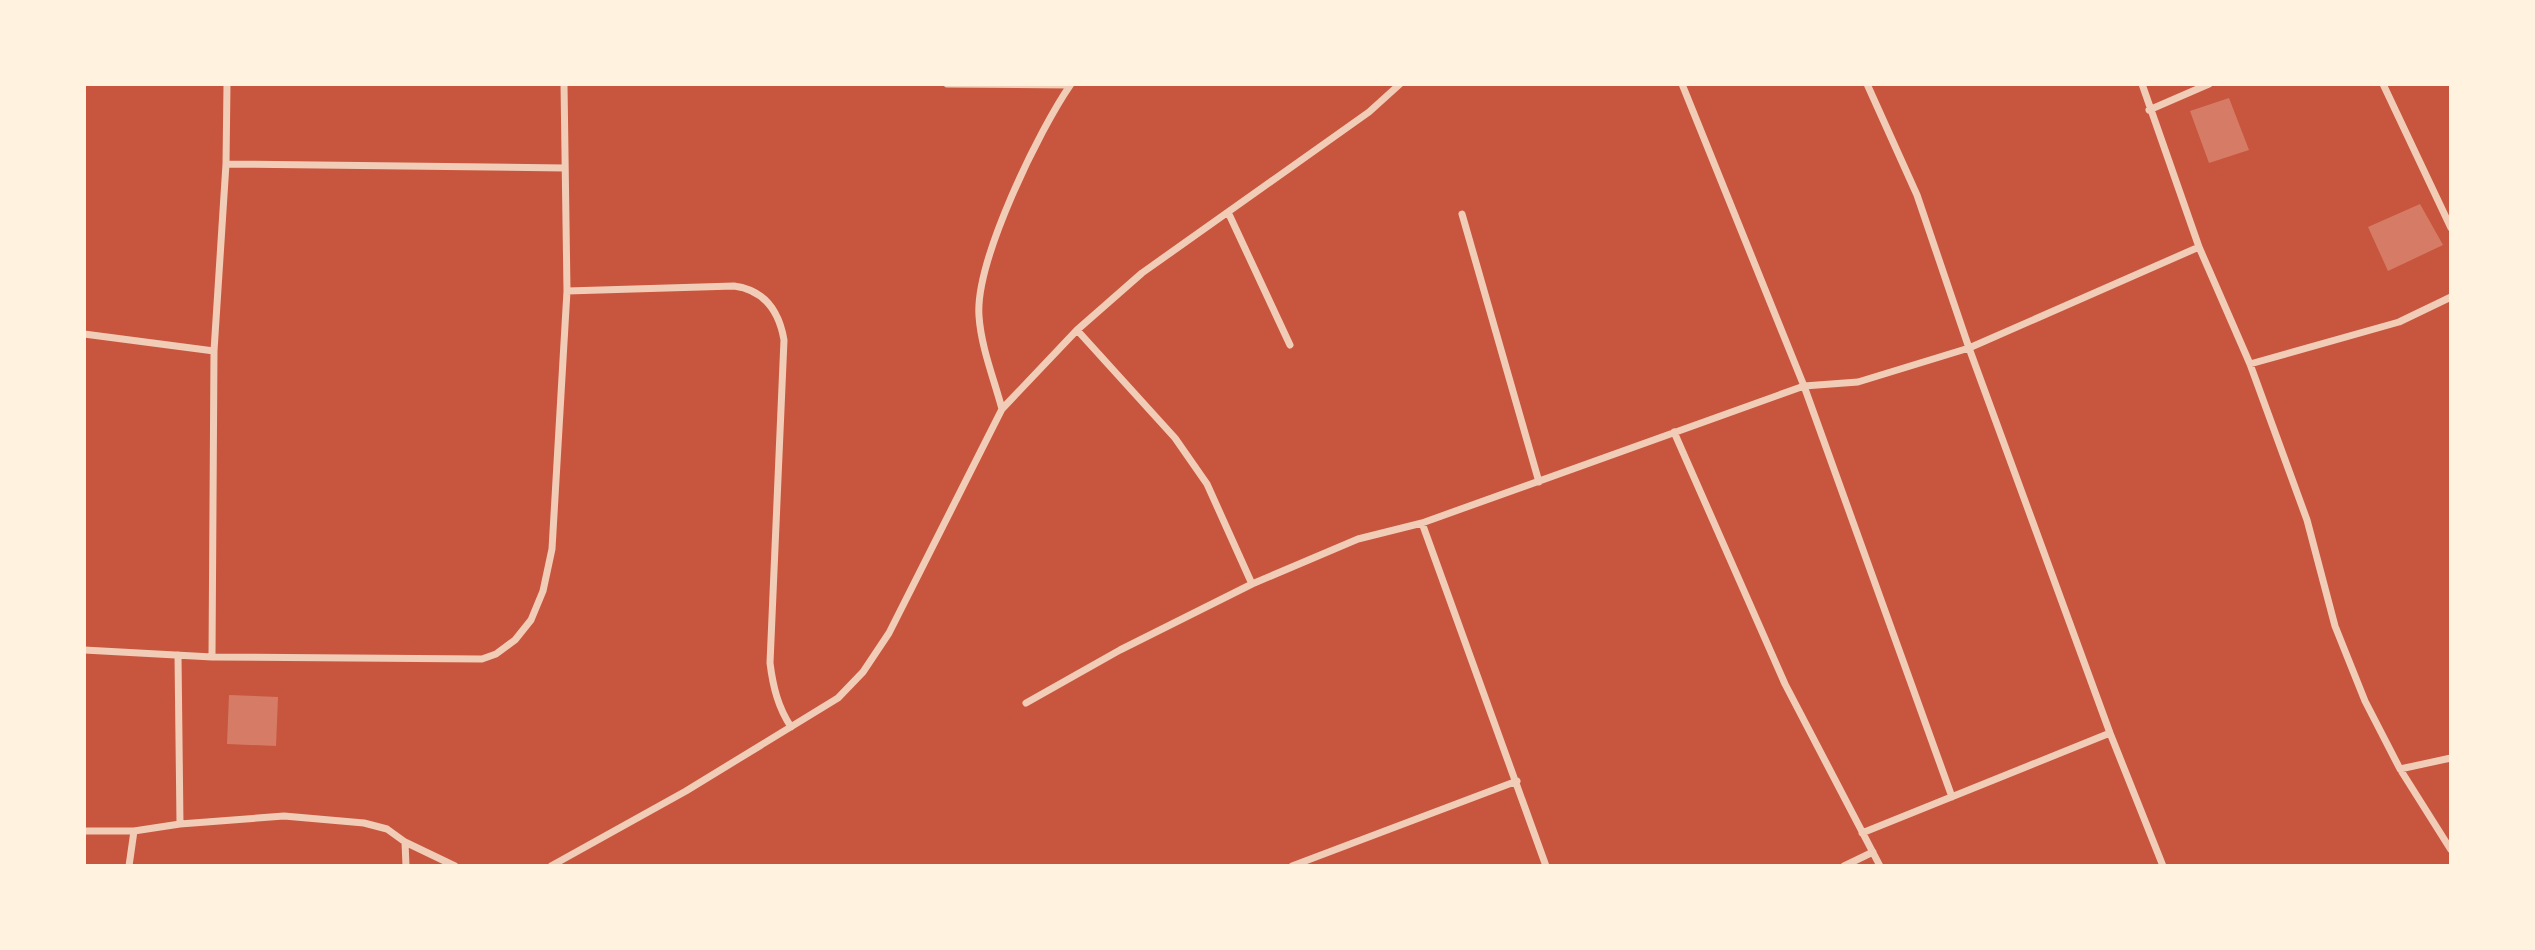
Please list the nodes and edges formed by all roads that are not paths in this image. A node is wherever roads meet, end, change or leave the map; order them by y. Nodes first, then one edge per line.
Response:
1 (227, 84) edge
2 (564, 84) edge
3 (947, 84) edge
4 (1400, 84) edge
5 (1682, 84) edge
6 (1867, 84) edge
7 (2142, 84) edge
8 (2209, 84) edge
9 (2383, 84) edge
10 (1071, 85) edge
11 (2149, 110) junction
12 (226, 164) junction
13 (565, 168) junction
14 (1228, 212) junction
15 (1462, 215) dead end
16 (2451, 228) edge
17 (2199, 247) junction
18 (566, 292) junction
19 (2451, 297) edge
20 (1077, 330) junction
21 (84, 334) edge
22 (1290, 345) dead end
23 (1969, 348) junction
24 (214, 351) junction
25 (2250, 364) junction
26 (1804, 386) junction
27 (1002, 409) junction
28 (1674, 432) junction
29 (1539, 482) junction
30 (1422, 523) junction
31 (1252, 584) junction
32 (84, 650) edge
33 (178, 655) junction
34 (212, 657) junction
35 (1026, 703) dead end
36 (791, 727) junction
37 (2110, 733) junction
38 (2451, 758) edge
39 (2400, 769) junction
40 (1517, 781) junction
41 (1952, 797) junction
42 (180, 824) junction
43 (84, 831) edge
44 (134, 831) junction
45 (1862, 832) junction
46 (405, 842) junction
47 (2451, 850) edge
48 (1873, 852) junction
49 (129, 866) edge
50 (406, 866) edge
51 (455, 866) edge
52 (551, 866) edge
53 (1292, 866) edge
54 (1546, 866) edge
55 (1844, 866) edge
56 (1880, 866) edge
57 (2163, 866) edge

1 - 12 street
2 - 13 street
3 - 10 street
4 - 14 street
5 - 26 street
6 - 23 street
7 - 11 street
8 - 11 street
9 - 16 street
10 - 27 street
11 - 17 street
12 - 13 street
12 - 24 street
13 - 18 street
14 - 20 street
14 - 22 street
15 - 29 street
17 - 23 street
17 - 25 street
18 - 34 street
18 - 36 street
19 - 25 street
20 - 27 street
20 - 31 street
21 - 24 street
23 - 26 street
23 - 37 street
24 - 34 street
25 - 39 street
26 - 28 street
26 - 41 street
27 - 36 street
28 - 29 street
28 - 45 street
29 - 30 street
30 - 31 street
30 - 40 street
31 - 35 street
32 - 33 street
33 - 34 street
33 - 42 street
36 - 52 street
37 - 41 street
37 - 57 street
38 - 39 street
39 - 47 street
40 - 53 street
40 - 54 street
41 - 45 street
42 - 44 street
42 - 46 street
43 - 44 street
44 - 49 street
45 - 48 street
46 - 50 street
46 - 51 street
48 - 55 street
48 - 56 street

